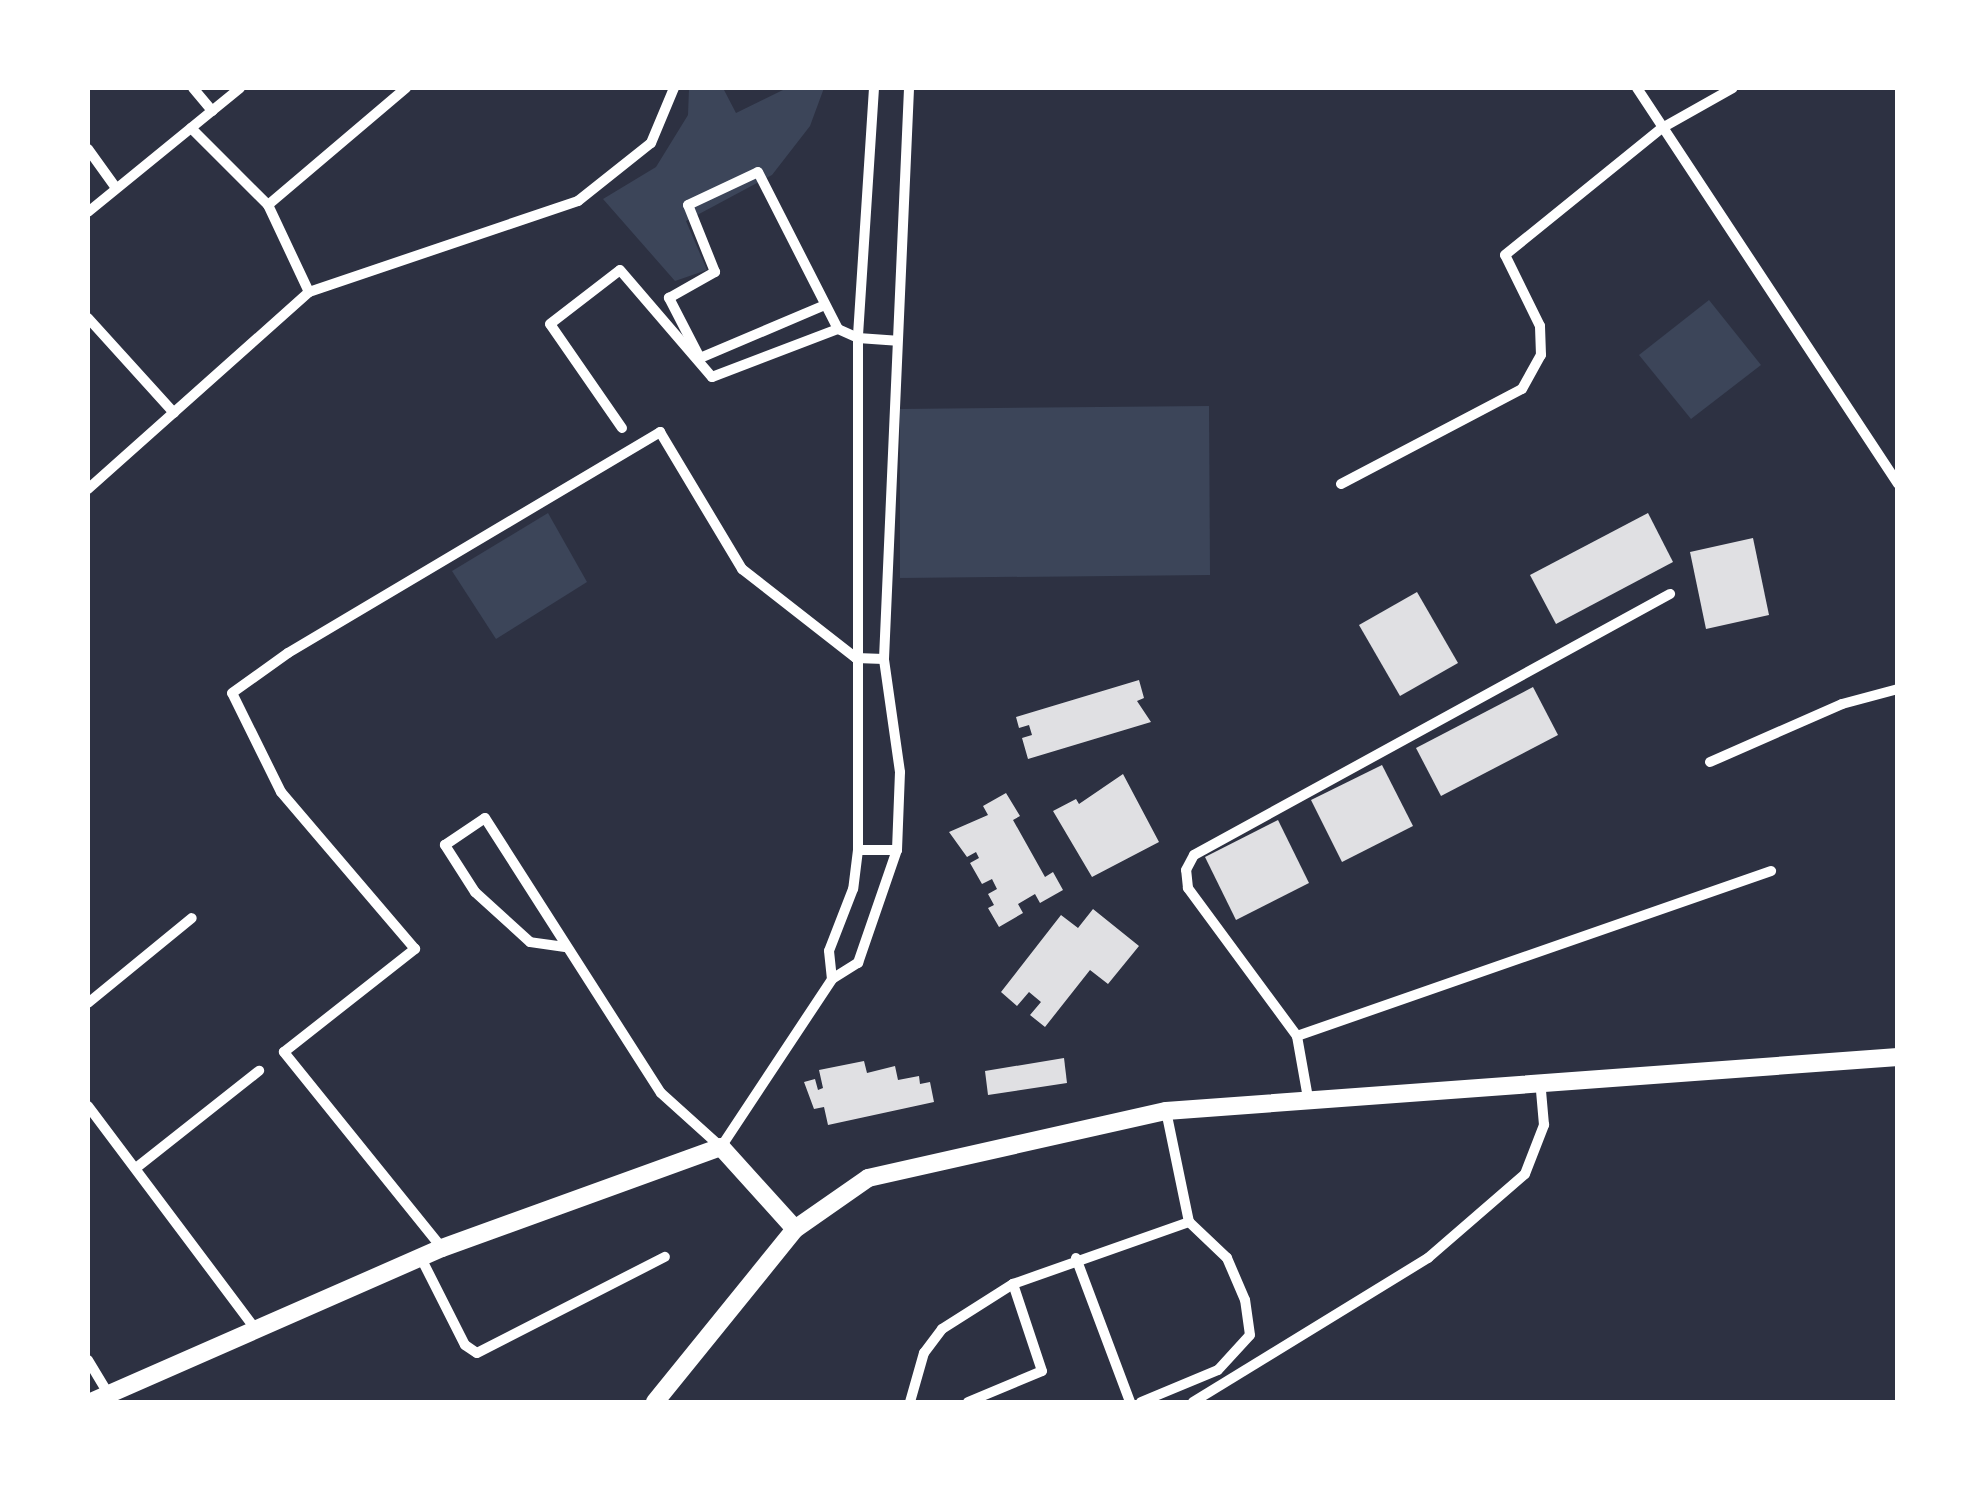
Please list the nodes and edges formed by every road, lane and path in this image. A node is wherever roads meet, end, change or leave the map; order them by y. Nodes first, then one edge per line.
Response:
1 (194, 88) edge
2 (240, 88) edge
3 (406, 88) edge
4 (674, 88) edge
5 (874, 88) edge
6 (909, 88) edge
7 (1637, 88) edge
8 (1734, 88) edge
9 (212, 111) junction
10 (191, 128) junction
11 (1662, 128) junction
12 (88, 148) edge
13 (116, 188) junction
14 (268, 206) junction
15 (88, 212) edge
16 (309, 292) junction
17 (825, 305) junction
18 (88, 318) edge
19 (838, 329) junction
20 (858, 338) junction
21 (898, 340) junction
22 (174, 413) junction
23 (622, 428) dead end
24 (1341, 484) dead end
25 (1898, 484) edge
26 (88, 489) edge
27 (1670, 594) dead end
28 (856, 658) junction
29 (884, 659) junction
30 (1898, 689) edge
31 (1710, 762) dead end
32 (858, 850) junction
33 (898, 850) junction
34 (1771, 871) dead end
35 (192, 918) dead end
36 (565, 946) junction
37 (832, 978) junction
38 (88, 1003) edge
39 (1297, 1036) junction
40 (1898, 1057) edge
41 (259, 1071) dead end
42 (1541, 1086) junction
43 (1308, 1098) junction
44 (88, 1106) edge
45 (1166, 1111) junction
46 (722, 1147) junction
47 (136, 1168) junction
48 (1189, 1222) junction
49 (796, 1229) junction
50 (442, 1248) junction
51 (665, 1258) dead end
52 (1076, 1258) junction
53 (422, 1260) junction
54 (1014, 1284) junction
55 (257, 1331) junction
56 (88, 1360) edge
57 (100, 1399) edge
58 (655, 1402) edge
59 (910, 1402) edge
60 (968, 1402) edge
61 (1130, 1402) edge
62 (1141, 1402) edge
63 (1193, 1402) edge

1 - 9 street
2 - 9 street
3 - 14 street
4 - 16 street
5 - 20 street
6 - 21 street
7 - 11 street
8 - 11 street
9 - 10 street
10 - 13 street
10 - 14 street
11 - 24 street
11 - 25 street
12 - 13 street
13 - 15 street
14 - 16 street
16 - 22 street
17 - 17 street
17 - 19 street
18 - 22 street
19 - 20 street
19 - 23 street
20 - 21 street
20 - 28 street
21 - 29 street
22 - 26 street
27 - 39 street
28 - 29 street
28 - 32 street
28 - 50 street
29 - 33 street
30 - 31 street
32 - 33 street
32 - 37 street
33 - 37 street
34 - 39 street
35 - 38 street
36 - 36 street
36 - 46 street
37 - 46 street
39 - 43 street
40 - 42 street
41 - 47 street
42 - 43 street
42 - 63 street
43 - 45 street
44 - 47 street
45 - 48 street
45 - 49 street
46 - 49 street
46 - 50 street
47 - 55 street
48 - 52 street
48 - 62 street
49 - 58 street
50 - 53 street
51 - 53 street
52 - 54 street
52 - 61 street
53 - 55 street
54 - 59 street
54 - 60 street
55 - 57 street
56 - 57 street

